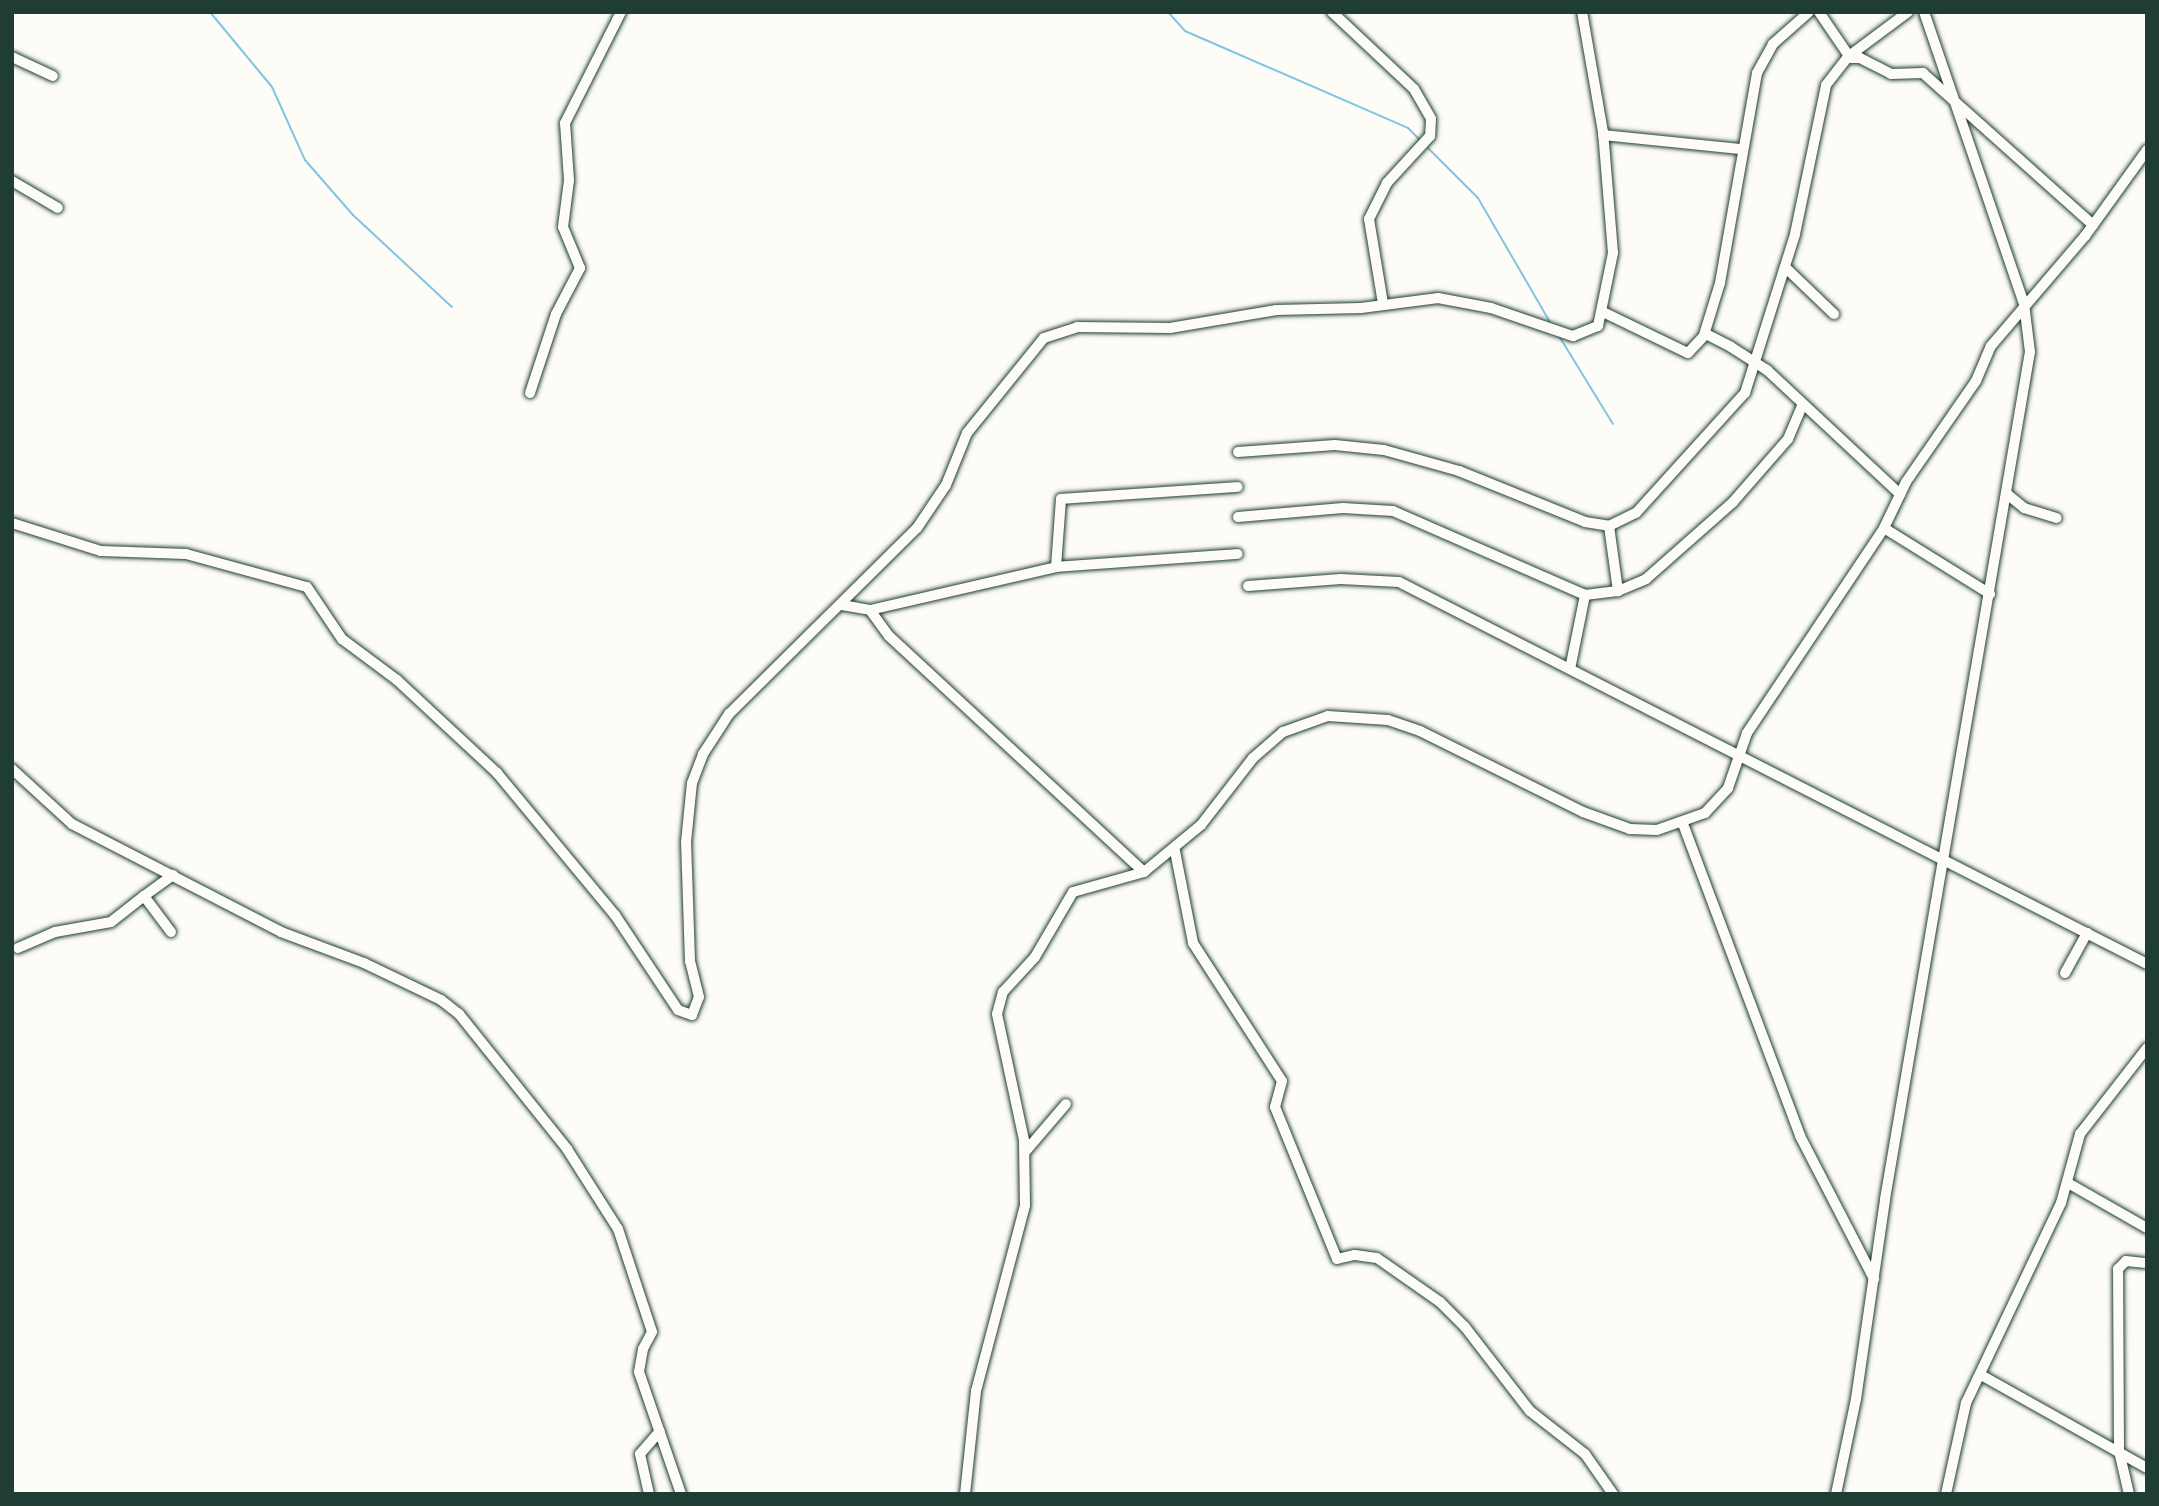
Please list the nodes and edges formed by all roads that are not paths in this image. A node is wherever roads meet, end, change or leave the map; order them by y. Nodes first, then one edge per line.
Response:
1 (621, 12) edge
2 (1332, 12) edge
3 (1582, 12) edge
4 (1809, 12) edge
5 (1819, 12) edge
6 (1908, 12) edge
7 (1924, 12) edge
8 (12, 57) edge
9 (1849, 57) junction
10 (53, 76) dead end
11 (1954, 100) junction
12 (1603, 135) junction
13 (1742, 149) junction
14 (2147, 150) edge
15 (12, 181) edge
16 (58, 208) dead end
17 (2092, 225) junction
18 (1785, 267) junction
19 (1382, 304) junction
20 (2024, 304) junction
21 (1603, 312) junction
22 (1834, 314) dead end
23 (1704, 335) junction
24 (1753, 361) junction
25 (530, 393) dead end
26 (1802, 406) junction
27 (1238, 452) dead end
28 (1238, 487) dead end
29 (1900, 494) junction
30 (2007, 494) junction
31 (1238, 517) dead end
32 (2057, 518) dead end
33 (12, 523) edge
34 (1609, 526) junction
35 (1884, 528) junction
36 (1238, 554) dead end
37 (1056, 567) junction
38 (1248, 586) dead end
39 (1618, 591) junction
40 (1990, 594) junction
41 (1585, 595) junction
42 (842, 605) junction
43 (870, 610) junction
44 (1570, 668) junction
45 (1742, 754) junction
46 (12, 769) edge
47 (1683, 824) junction
48 (1175, 851) junction
49 (1943, 860) junction
50 (1144, 872) junction
51 (173, 875) junction
52 (144, 896) junction
53 (171, 932) dead end
54 (2087, 933) junction
55 (18, 948) dead end
56 (2147, 964) edge
57 (2065, 973) dead end
58 (2147, 1048) edge
59 (1066, 1104) dead end
60 (1025, 1152) junction
61 (2068, 1183) junction
62 (2147, 1228) edge
63 (2146, 1261) edge
64 (1874, 1279) junction
65 (1981, 1376) junction
66 (660, 1431) junction
67 (2119, 1451) junction
68 (2147, 1468) edge
69 (649, 1494) edge
70 (681, 1494) edge
71 (965, 1494) edge
72 (1613, 1494) edge
73 (1836, 1494) edge
74 (1946, 1494) edge
75 (2129, 1494) edge

1 - 25 street
2 - 19 street
3 - 12 street
4 - 13 street
5 - 9 street
6 - 9 street
7 - 11 street
8 - 10 street
9 - 11 street
9 - 18 street
11 - 17 street
11 - 20 street
12 - 13 street
12 - 21 street
13 - 23 street
14 - 17 street
15 - 16 street
17 - 20 street
18 - 22 street
18 - 24 street
19 - 21 street
19 - 42 street
20 - 29 street
20 - 30 street
21 - 23 street
23 - 24 street
24 - 26 street
24 - 34 street
26 - 29 street
26 - 39 street
27 - 34 street
28 - 37 street
29 - 35 street
30 - 32 street
30 - 40 street
31 - 41 street
33 - 42 street
34 - 39 street
35 - 40 street
35 - 45 street
36 - 37 street
37 - 43 street
38 - 44 street
39 - 41 street
40 - 49 street
41 - 44 street
42 - 43 street
43 - 50 street
44 - 45 street
45 - 47 street
45 - 49 street
46 - 51 street
47 - 48 street
47 - 64 street
48 - 50 street
48 - 72 street
49 - 54 street
49 - 64 street
50 - 60 street
51 - 52 street
51 - 66 street
52 - 53 street
52 - 55 street
54 - 56 street
54 - 57 street
58 - 61 street
59 - 60 street
60 - 71 street
61 - 62 street
61 - 65 street
63 - 67 street
64 - 73 street
65 - 67 street
65 - 74 street
66 - 69 street
66 - 70 street
67 - 68 street
67 - 75 street

